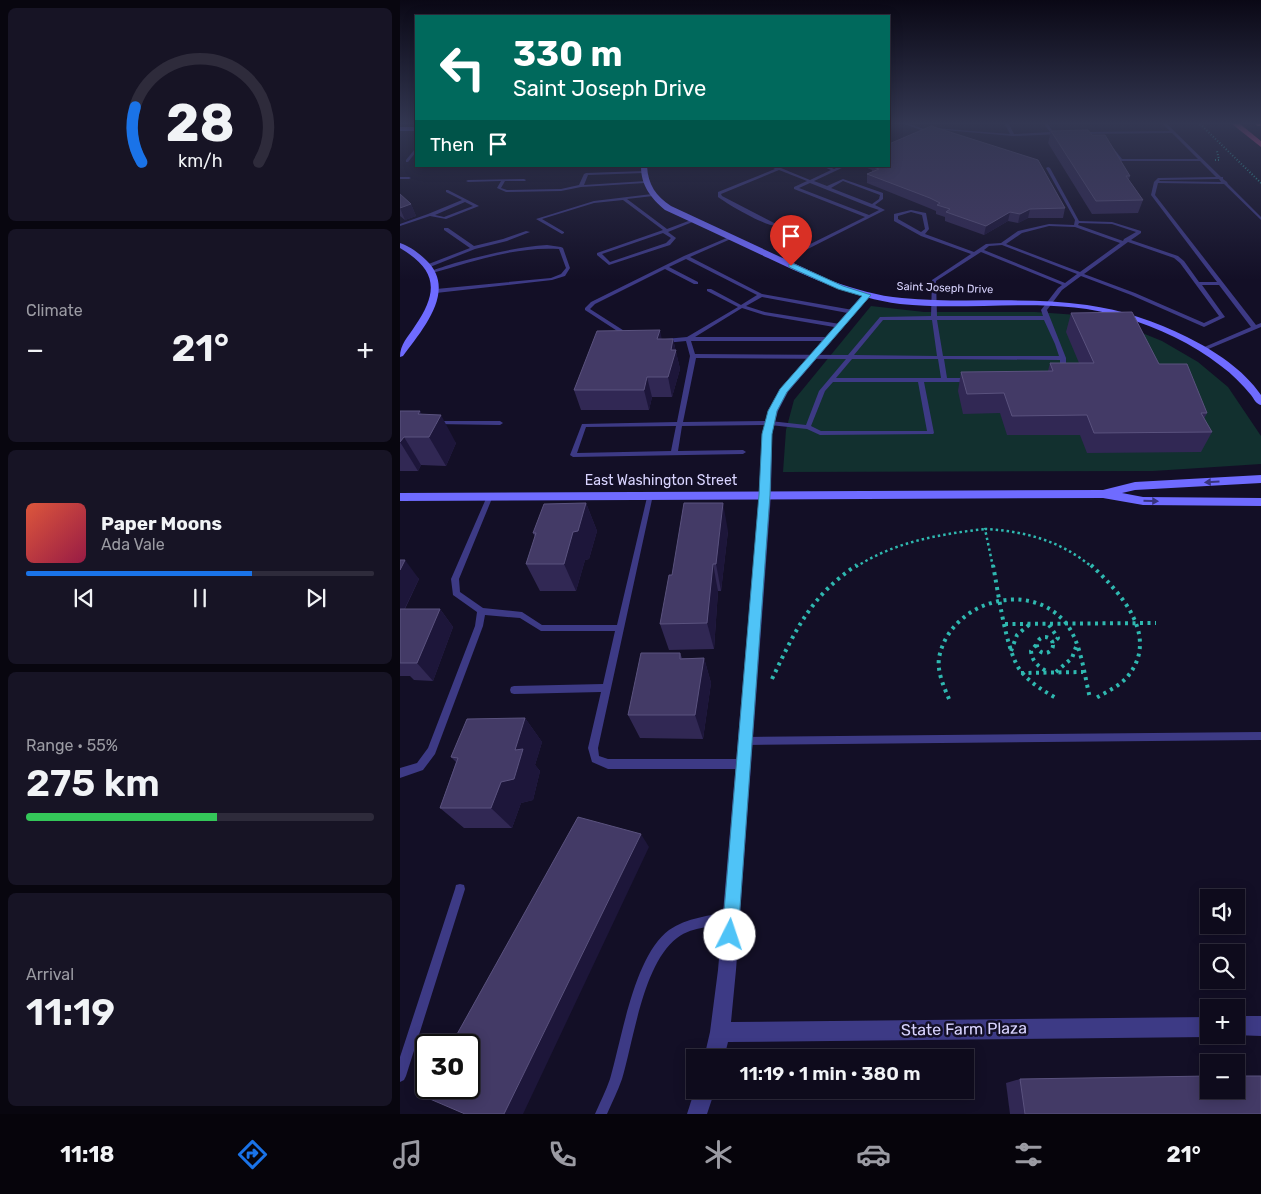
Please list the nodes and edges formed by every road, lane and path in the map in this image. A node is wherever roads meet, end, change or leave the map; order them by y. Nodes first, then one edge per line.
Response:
1 (585, 176) edge
2 (645, 176) edge
3 (761, 176) edge
4 (796, 176) edge
5 (820, 176) edge
6 (1053, 176) edge
7 (1220, 176) edge
8 (400, 178) edge
9 (409, 178) dead end
10 (1222, 178) junction
11 (504, 180) junction
12 (524, 180) dead end
13 (468, 181) dead end
14 (809, 181) junction
15 (645, 182) junction
16 (1156, 182) junction
17 (1226, 183) junction
18 (581, 186) junction
19 (827, 188) junction
20 (447, 191) dead end
21 (652, 194) junction
22 (623, 198) junction
23 (466, 200) junction
24 (872, 206) junction
25 (430, 215) junction
26 (869, 218) junction
27 (1261, 219) edge
28 (693, 221) junction
29 (1076, 224) junction
30 (400, 225) edge
31 (774, 225) dead end
32 (446, 230) dead end
33 (666, 231) junction
34 (528, 232) dead end
35 (562, 233) dead end
36 (923, 233) junction
37 (731, 238) junction
38 (1125, 242) junction
39 (1002, 244) junction
40 (400, 245) edge
41 (473, 248) junction
42 (981, 250) junction
43 (975, 254) junction
44 (686, 258) junction
45 (780, 260) junction
46 (665, 268) junction
47 (430, 269) junction
48 (1080, 274) junction
49 (696, 283) dead end
50 (1197, 284) junction
51 (1221, 284) junction
52 (1066, 285) junction
53 (709, 290) dead end
54 (436, 292) junction
55 (761, 295) junction
56 (868, 295) junction
57 (934, 302) junction
58 (1049, 302) junction
59 (740, 306) junction
60 (853, 312) junction
61 (934, 318) junction
62 (1046, 318) junction
63 (1261, 325) edge
64 (840, 326) junction
65 (1254, 328) junction
66 (635, 338) edge
67 (688, 339) junction
68 (829, 339) junction
69 (656, 341) edge
70 (1204, 349) junction
71 (400, 354) edge
72 (693, 356) junction
73 (813, 357) junction
74 (850, 357) junction
75 (940, 357) junction
76 (1063, 358) junction
77 (1055, 373) edge
78 (831, 380) junction
79 (921, 380) junction
80 (944, 380) junction
81 (974, 380) edge
82 (1261, 402) edge
83 (430, 423) edge
84 (500, 423) dead end
85 (680, 423) junction
86 (770, 423) junction
87 (808, 427) junction
88 (743, 452) dead end
89 (674, 453) junction
90 (1261, 479) edge
91 (1102, 494) junction
92 (650, 495) junction
93 (765, 495) junction
94 (490, 496) junction
95 (400, 497) edge
96 (1261, 502) edge
97 (985, 529) junction
98 (1000, 601) junction
99 (481, 611) junction
100 (1136, 623) junction
101 (1156, 623) dead end
102 (1004, 624) junction
103 (1030, 624) junction
104 (1049, 624) junction
105 (1067, 624) junction
106 (620, 628) junction
107 (1053, 643) junction
108 (1036, 645) junction
109 (1076, 647) junction
110 (1010, 651) junction
111 (1049, 672) junction
112 (1055, 672) junction
113 (1083, 672) junction
114 (1021, 673) junction
115 (772, 679) dead end
116 (607, 688) junction
117 (514, 690) dead end
118 (1056, 698) dead end
119 (1090, 698) dead end
120 (1096, 698) dead end
121 (948, 699) dead end
122 (1261, 736) edge
123 (745, 741) junction
124 (744, 764) junction
125 (400, 773) edge
126 (460, 890) dead end
127 (731, 917) junction
128 (1245, 1026) edge
129 (1261, 1026) edge
130 (1200, 1027) edge
131 (720, 1032) junction
132 (716, 1049) edge
133 (400, 1076) edge
134 (702, 1099) edge
135 (601, 1114) edge
136 (697, 1114) edge

1 - 18 lane
2 - 15 main road, Saint Joseph Drive
3 - 31 lane
4 - 14 lane
5 - 14 lane
6 - 29 lane
7 - 10 lane
8 - 9 lane
10 - 16 lane
10 - 17 lane
11 - 12 lane
11 - 13 lane
11 - 18 lane
14 - 19 lane
14 - 26 lane
15 - 18 lane
15 - 21 main road, Saint Joseph Drive
16 - 17 lane
16 - 51 lane
17 - 27 lane
19 - 24 lane
19 - 24 lane
20 - 23 lane
21 - 22 lane
21 - 28 main road, Saint Joseph Drive
22 - 33 lane
22 - 35 lane
23 - 25 lane
23 - 25 lane
24 - 26 lane
25 - 30 lane
26 - 45 lane
28 - 33 lane
28 - 37 main road, Saint Joseph Drive
29 - 38 lane
29 - 38 lane
29 - 39 lane
32 - 41 lane
33 - 33 lane
34 - 41 lane
36 - 36 lane
36 - 43 lane
37 - 44 lane
37 - 45 main road, Saint Joseph Drive
38 - 48 lane
38 - 50 lane
39 - 42 lane
39 - 48 lane
40 - 47 main road
41 - 47 lane
42 - 43 lane
42 - 52 lane
43 - 57 lane
44 - 46 lane
44 - 55 lane
45 - 56 main road, Saint Joseph Drive
46 - 49 lane
46 - 66 lane
47 - 54 main road
47 - 54 lane
48 - 50 lane
48 - 52 lane
50 - 51 lane
51 - 65 lane
52 - 58 lane
53 - 59 lane
54 - 71 main road
55 - 59 lane
55 - 60 lane
56 - 57 main road, Saint Joseph Drive
56 - 60 street
57 - 58 main road, Saint Joseph Drive
57 - 61 lane
58 - 62 lane
58 - 70 main road, Saint Joseph Drive
59 - 64 lane
59 - 67 lane
60 - 64 street
61 - 62 lane
61 - 74 lane
61 - 75 lane
62 - 76 lane
63 - 65 lane
64 - 68 street
65 - 70 lane
67 - 68 lane
67 - 69 lane
67 - 72 lane
68 - 73 street
70 - 82 main road, Saint Joseph Drive
72 - 73 lane
72 - 85 lane
73 - 74 lane
73 - 86 street
74 - 75 lane
74 - 78 lane
75 - 76 lane
75 - 80 lane
76 - 77 lane
78 - 79 lane
78 - 87 lane
79 - 80 lane
79 - 87 lane
80 - 81 lane
83 - 84 lane
85 - 86 lane
85 - 89 lane
85 - 89 lane
86 - 87 lane
86 - 93 street
88 - 89 lane
90 -> 91 main road, East Washington Street
91 - 93 main road, East Washington Street
91 -> 96 main road, East Washington Street
92 - 93 main road, East Washington Street
92 - 94 main road, East Washington Street
92 - 106 lane
93 - 123 street
94 - 95 main road, East Washington Street
94 - 99 lane
97 - 98 path
97 - 100 path
97 - 115 path
98 - 102 path
98 - 105 path
98 - 121 path
99 - 106 lane
99 - 125 lane
100 - 101 path
100 - 105 path
100 - 120 path
102 - 103 path
102 - 110 path
103 - 104 path
103 - 110 path
104 - 105 path
104 - 107 path
105 - 109 path
106 - 116 lane
107 - 108 path
107 - 108 path
108 - 111 path
109 - 112 path
109 - 113 path
110 - 114 path
111 - 112 path
111 - 114 path
112 - 113 path
113 - 119 path
114 - 118 path
116 - 117 lane
116 - 124 lane
122 - 123 lane
123 - 124 street
124 - 127 street
126 - 133 lane
127 - 131 street
127 - 135 lane
128 - 129 street
130 - 131 street, State Farm Plaza
131 - 132 street
134 - 136 street

